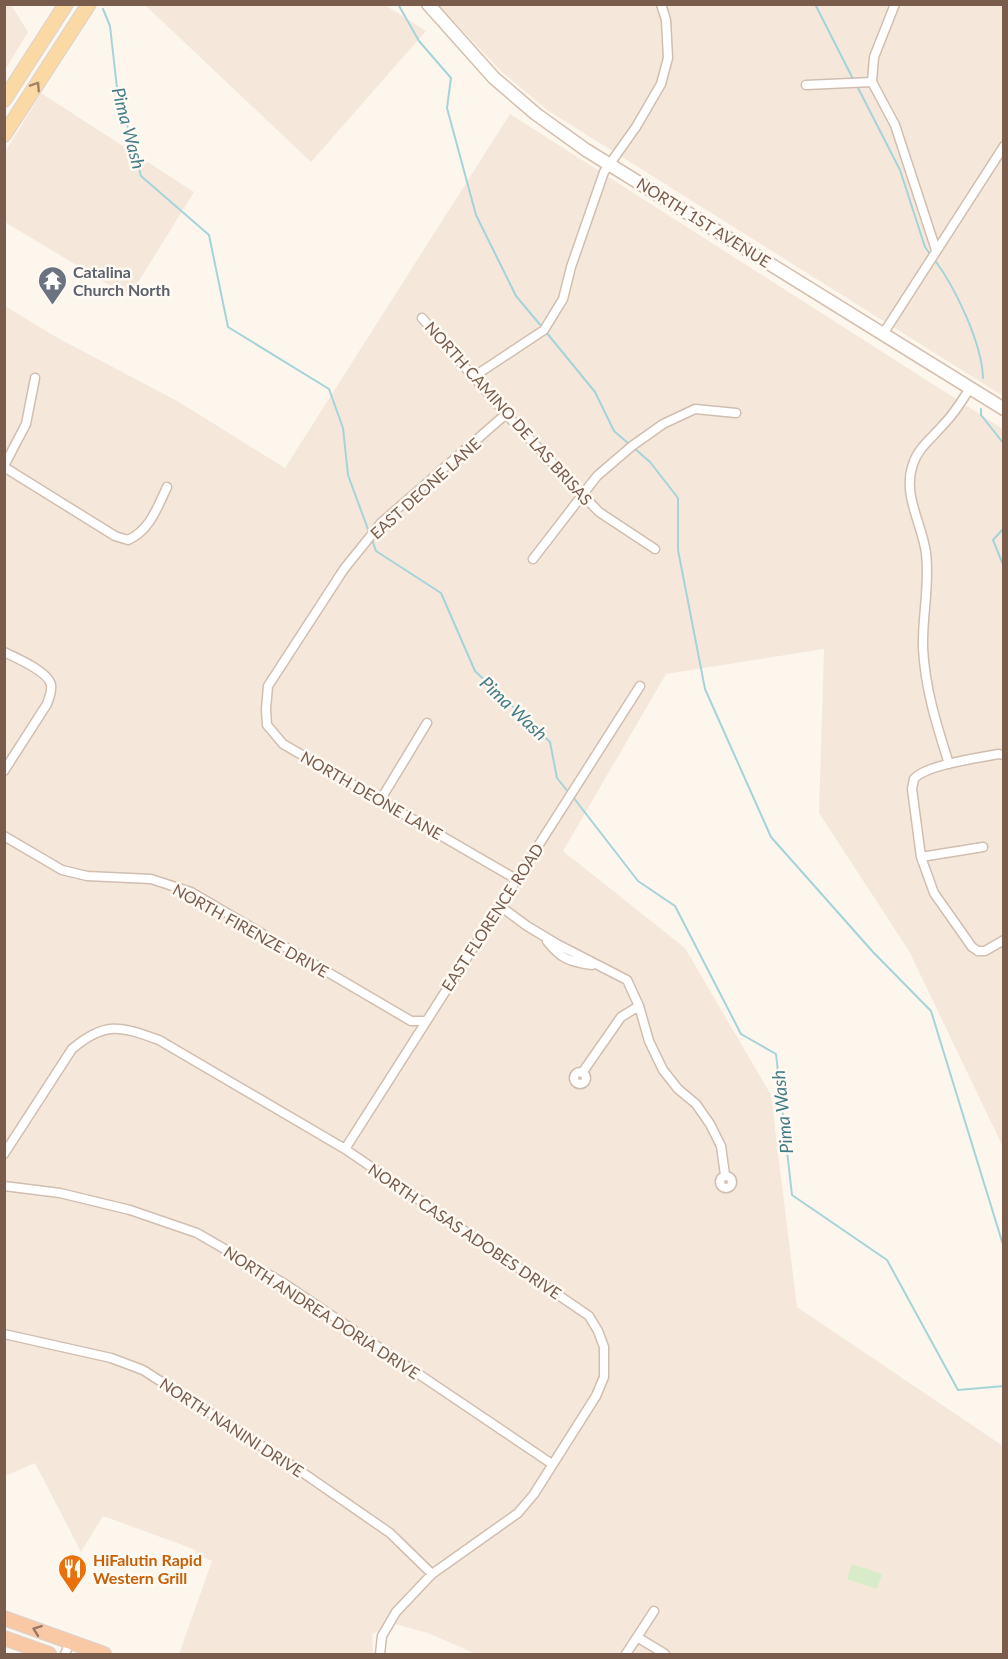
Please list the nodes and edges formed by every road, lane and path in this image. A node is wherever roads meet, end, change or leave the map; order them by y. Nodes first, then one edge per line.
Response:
1 (66, 4) edge
2 (89, 4) edge
3 (428, 4) edge
4 (661, 4) edge
5 (894, 4) edge
6 (872, 82) junction
7 (806, 86) dead end
8 (5, 100) edge
9 (4, 135) edge
10 (1004, 146) edge
11 (609, 163) junction
12 (936, 250) junction
13 (422, 318) dead end
14 (883, 334) junction
15 (473, 377) junction
16 (35, 378) dead end
17 (970, 388) junction
18 (1004, 410) edge
19 (736, 413) dead end
20 (506, 414) junction
21 (4, 467) edge
22 (167, 487) dead end
23 (582, 494) junction
24 (655, 549) dead end
25 (533, 559) dead end
26 (4, 652) edge
27 (268, 686) joint
28 (640, 686) dead end
29 (427, 723) dead end
30 (1004, 755) edge
31 (949, 764) junction
32 (4, 771) edge
33 (381, 799) junction
34 (4, 836) edge
35 (983, 847) dead end
36 (921, 857) junction
37 (516, 879) junction
38 (500, 906) junction
39 (1004, 940) edge
40 (639, 1006) junction
41 (424, 1021) junction
42 (582, 1073) dead end
43 (345, 1149) junction
44 (4, 1154) edge
45 (725, 1175) dead end
46 (4, 1186) edge
47 (4, 1334) edge
48 (552, 1464) junction
49 (432, 1574) junction
50 (654, 1611) dead end
51 (4, 1618) edge
52 (637, 1637) junction
53 (4, 1638) edge
54 (68, 1648) edge
55 (49, 1654) edge
56 (104, 1654) edge
57 (380, 1654) edge
58 (626, 1654) edge
59 (665, 1654) edge

1 - 8 main road
9 -> 2 main road
3 - 11 main road, NORTH 1ST AVENUE
4 - 11 street
5 - 6 street
6 - 7 street
6 - 12 street
10 - 12 street
11 - 14 main road, NORTH 1ST AVENUE
11 - 15 street
12 - 14 street
13 - 15 street, NORTH CAMINO DE LAS BRISAS
14 - 17 main road, NORTH 1ST AVENUE
15 - 20 street, NORTH CAMINO DE LAS BRISAS
16 - 21 street
17 - 18 main road, NORTH 1ST AVENUE
17 - 31 street
19 - 23 street
20 - 23 street, NORTH CAMINO DE LAS BRISAS
20 - 27 street, EAST DEONE LANE
21 - 22 street
23 - 24 street, NORTH CAMINO DE LAS BRISAS
23 - 25 street
26 - 32 street
27 - 33 street, NORTH DEONE LANE
28 - 37 street, EAST FLORENCE ROAD
29 - 33 street
30 - 31 street
31 - 36 street
33 - 37 street, NORTH DEONE LANE
34 - 41 street, NORTH FIRENZE DRIVE
35 - 36 street
36 - 39 street
37 - 38 street, EAST FLORENCE ROAD
38 - 40 street
38 - 41 street, EAST FLORENCE ROAD
40 - 42 street
40 - 45 street
41 - 43 street, EAST FLORENCE ROAD
43 - 44 street, NORTH CASAS ADOBES DRIVE
43 - 48 street, NORTH CASAS ADOBES DRIVE
46 - 48 street, NORTH ANDREA DORIA DRIVE
47 - 49 street, NORTH NANINI DRIVE
48 - 49 street, NORTH CASAS ADOBES DRIVE
49 - 57 street, NORTH CASAS ADOBES DRIVE
50 - 52 street
54 -> 51 highway
52 - 58 street
52 - 59 street
53 - 55 highway
54 - 56 highway

